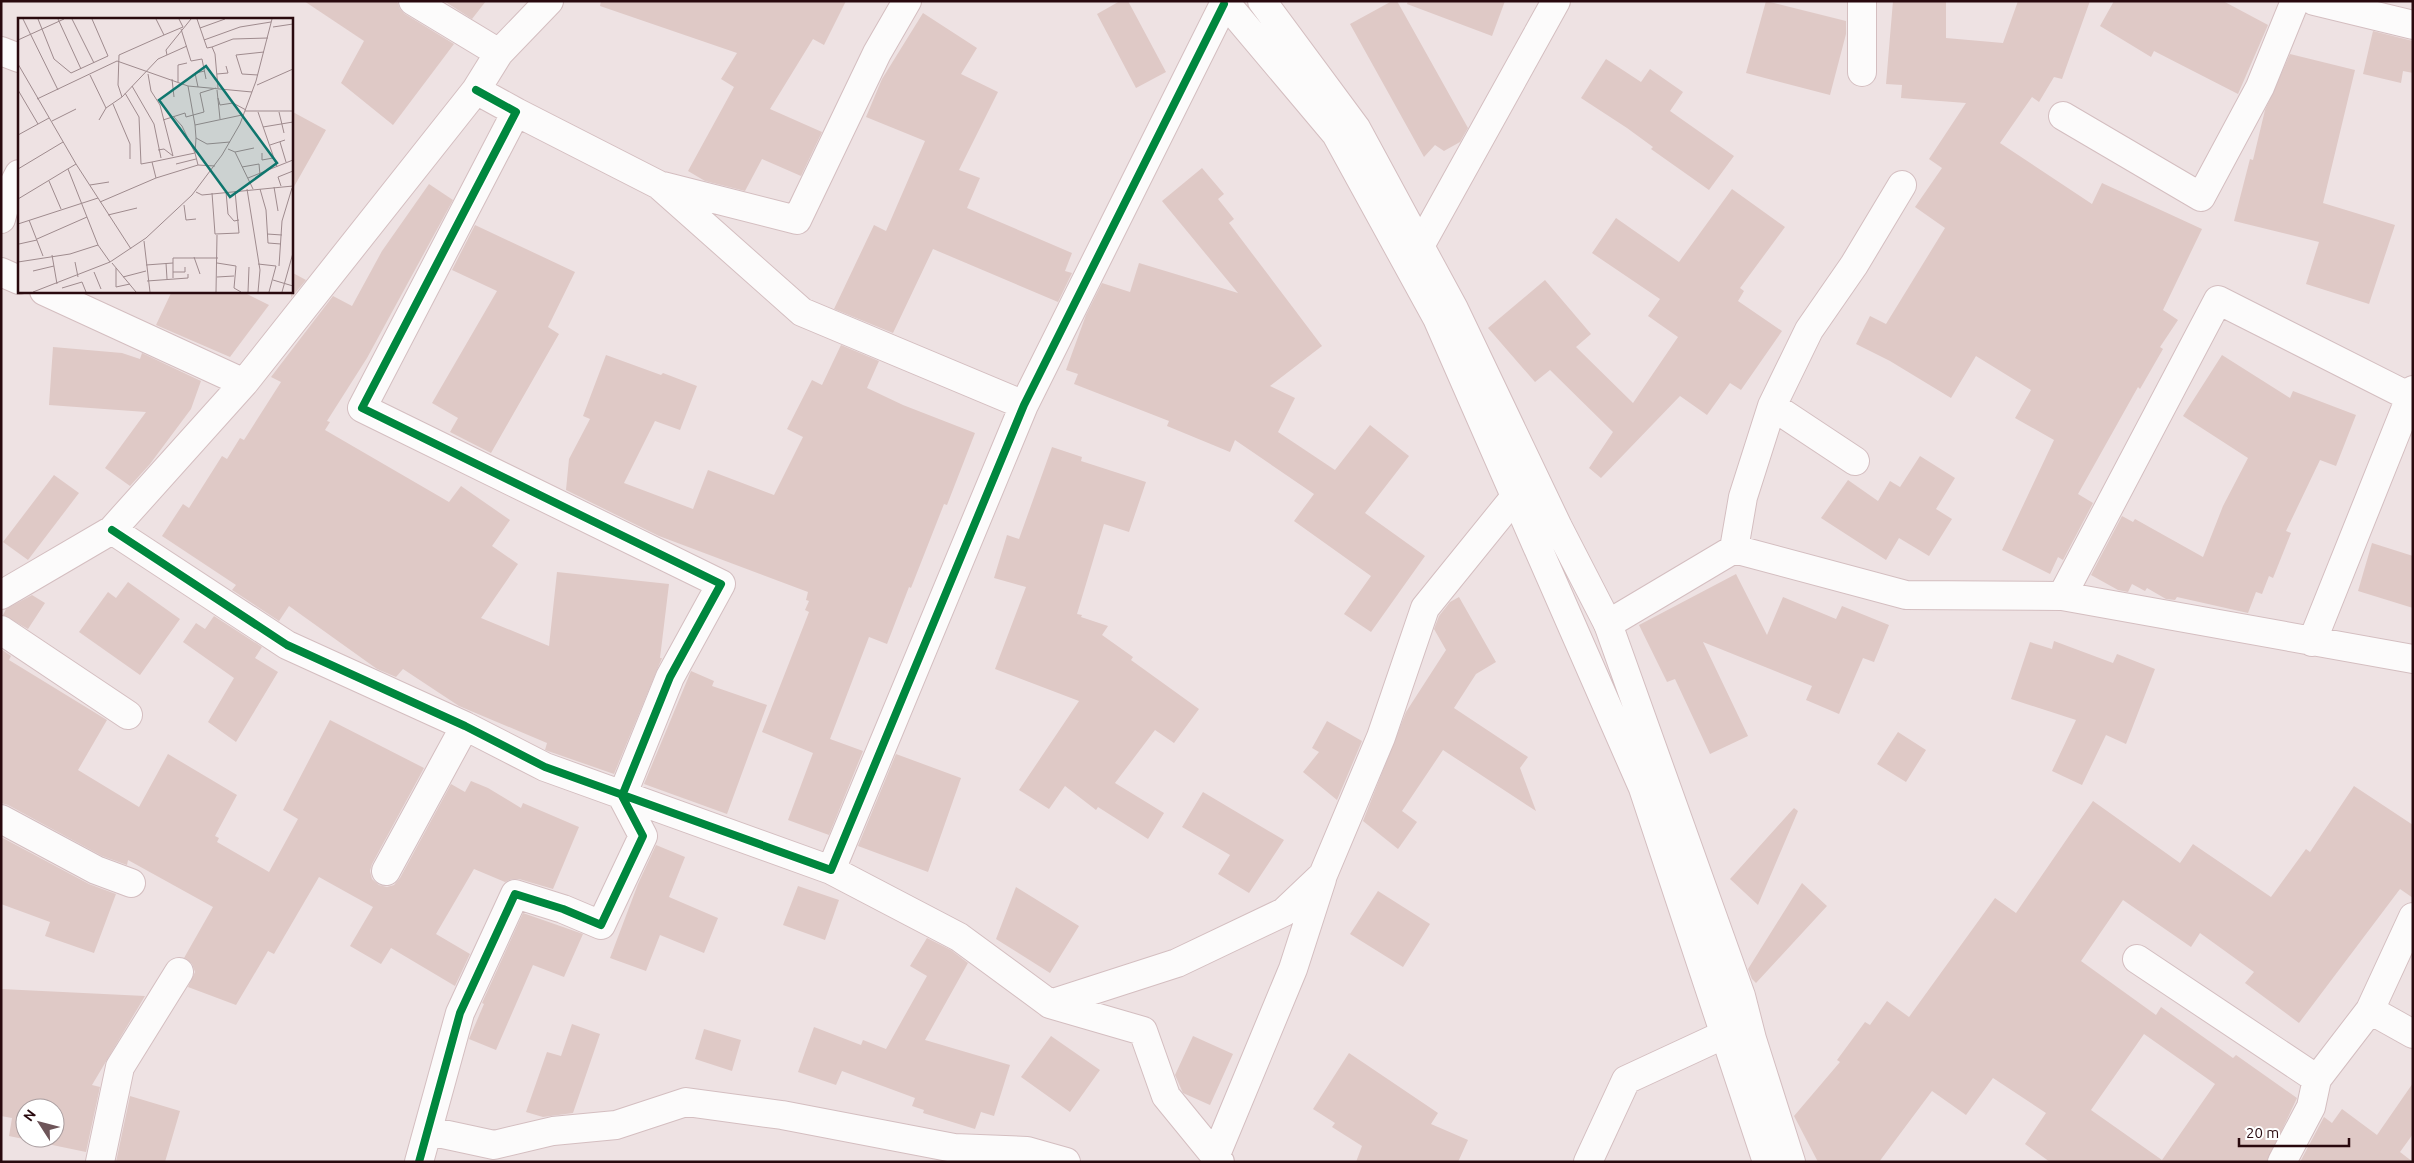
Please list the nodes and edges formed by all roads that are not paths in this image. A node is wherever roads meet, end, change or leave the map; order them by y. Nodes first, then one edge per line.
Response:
1 (413, 1) edge
2 (549, 1) edge
3 (907, 1) edge
4 (1262, 1) edge
5 (1556, 1) edge
6 (1862, 1) edge
7 (2295, 1) edge
8 (2314, 1) edge
9 (1224, 2) edge
10 (2413, 24) edge
11 (1, 50) edge
12 (499, 52) junction
13 (18, 58) edge
14 (1862, 72) dead end
15 (476, 90) junction
16 (516, 112) junction
17 (2063, 116) dead end
18 (659, 184) junction
19 (1902, 185) dead end
20 (1420, 246) junction
21 (1, 272) edge
22 (18, 280) edge
23 (46, 292) edge
24 (244, 383) junction
25 (2412, 393) edge
26 (1024, 405) junction
27 (1772, 406) junction
28 (1855, 461) dead end
29 (1514, 498) junction
30 (112, 530) junction
31 (1734, 549) junction
32 (1, 595) edge
33 (2062, 596) junction
34 (1608, 624) junction
35 (1, 630) edge
36 (2312, 642) junction
37 (2413, 659) edge
38 (128, 715) dead end
39 (465, 726) junction
40 (622, 796) junction
41 (1, 819) edge
42 (831, 870) junction
43 (386, 871) dead end
44 (1323, 875) junction
45 (131, 883) dead end
46 (2413, 917) edge
47 (2137, 959) dead end
48 (179, 972) dead end
49 (1050, 1004) junction
50 (2370, 1010) junction
51 (2413, 1034) edge
52 (1723, 1035) junction
53 (2317, 1079) junction
54 (428, 1131) junction
55 (1217, 1160) edge
56 (100, 1162) edge
57 (419, 1162) edge
58 (1066, 1162) edge
59 (1588, 1162) edge
60 (1767, 1162) edge
61 (1791, 1162) edge
62 (2282, 1162) edge

1 - 12 street
2 - 12 street
3 - 18 street
4 - 20 street
5 - 20 street
6 - 14 street
7 - 17 street
8 - 10 street
9 - 26 street
9 - 29 street
11 - 13 street
12 - 15 street
15 - 16 street
15 - 24 street
16 - 18 street
16 - 40 street
18 - 26 street
19 - 27 street
20 - 34 street
21 - 22 street
23 - 24 street
24 - 30 street
25 - 33 street
25 - 36 street
26 - 42 street
27 - 28 street
27 - 31 street
29 - 44 street
29 - 52 street
30 - 32 street
30 - 39 street
31 - 33 street
31 - 34 street
33 - 36 street
34 - 61 street
35 - 38 street
36 - 37 street
39 - 40 street
39 - 43 street
40 - 42 street
40 - 54 street
41 - 45 street
42 - 49 street
44 - 49 street
44 - 55 street
46 - 50 street
47 - 53 street
48 - 56 street
49 - 55 street
50 - 51 street
50 - 53 street
52 - 59 street
52 - 60 street
53 - 62 street
54 - 57 street
54 - 58 street

